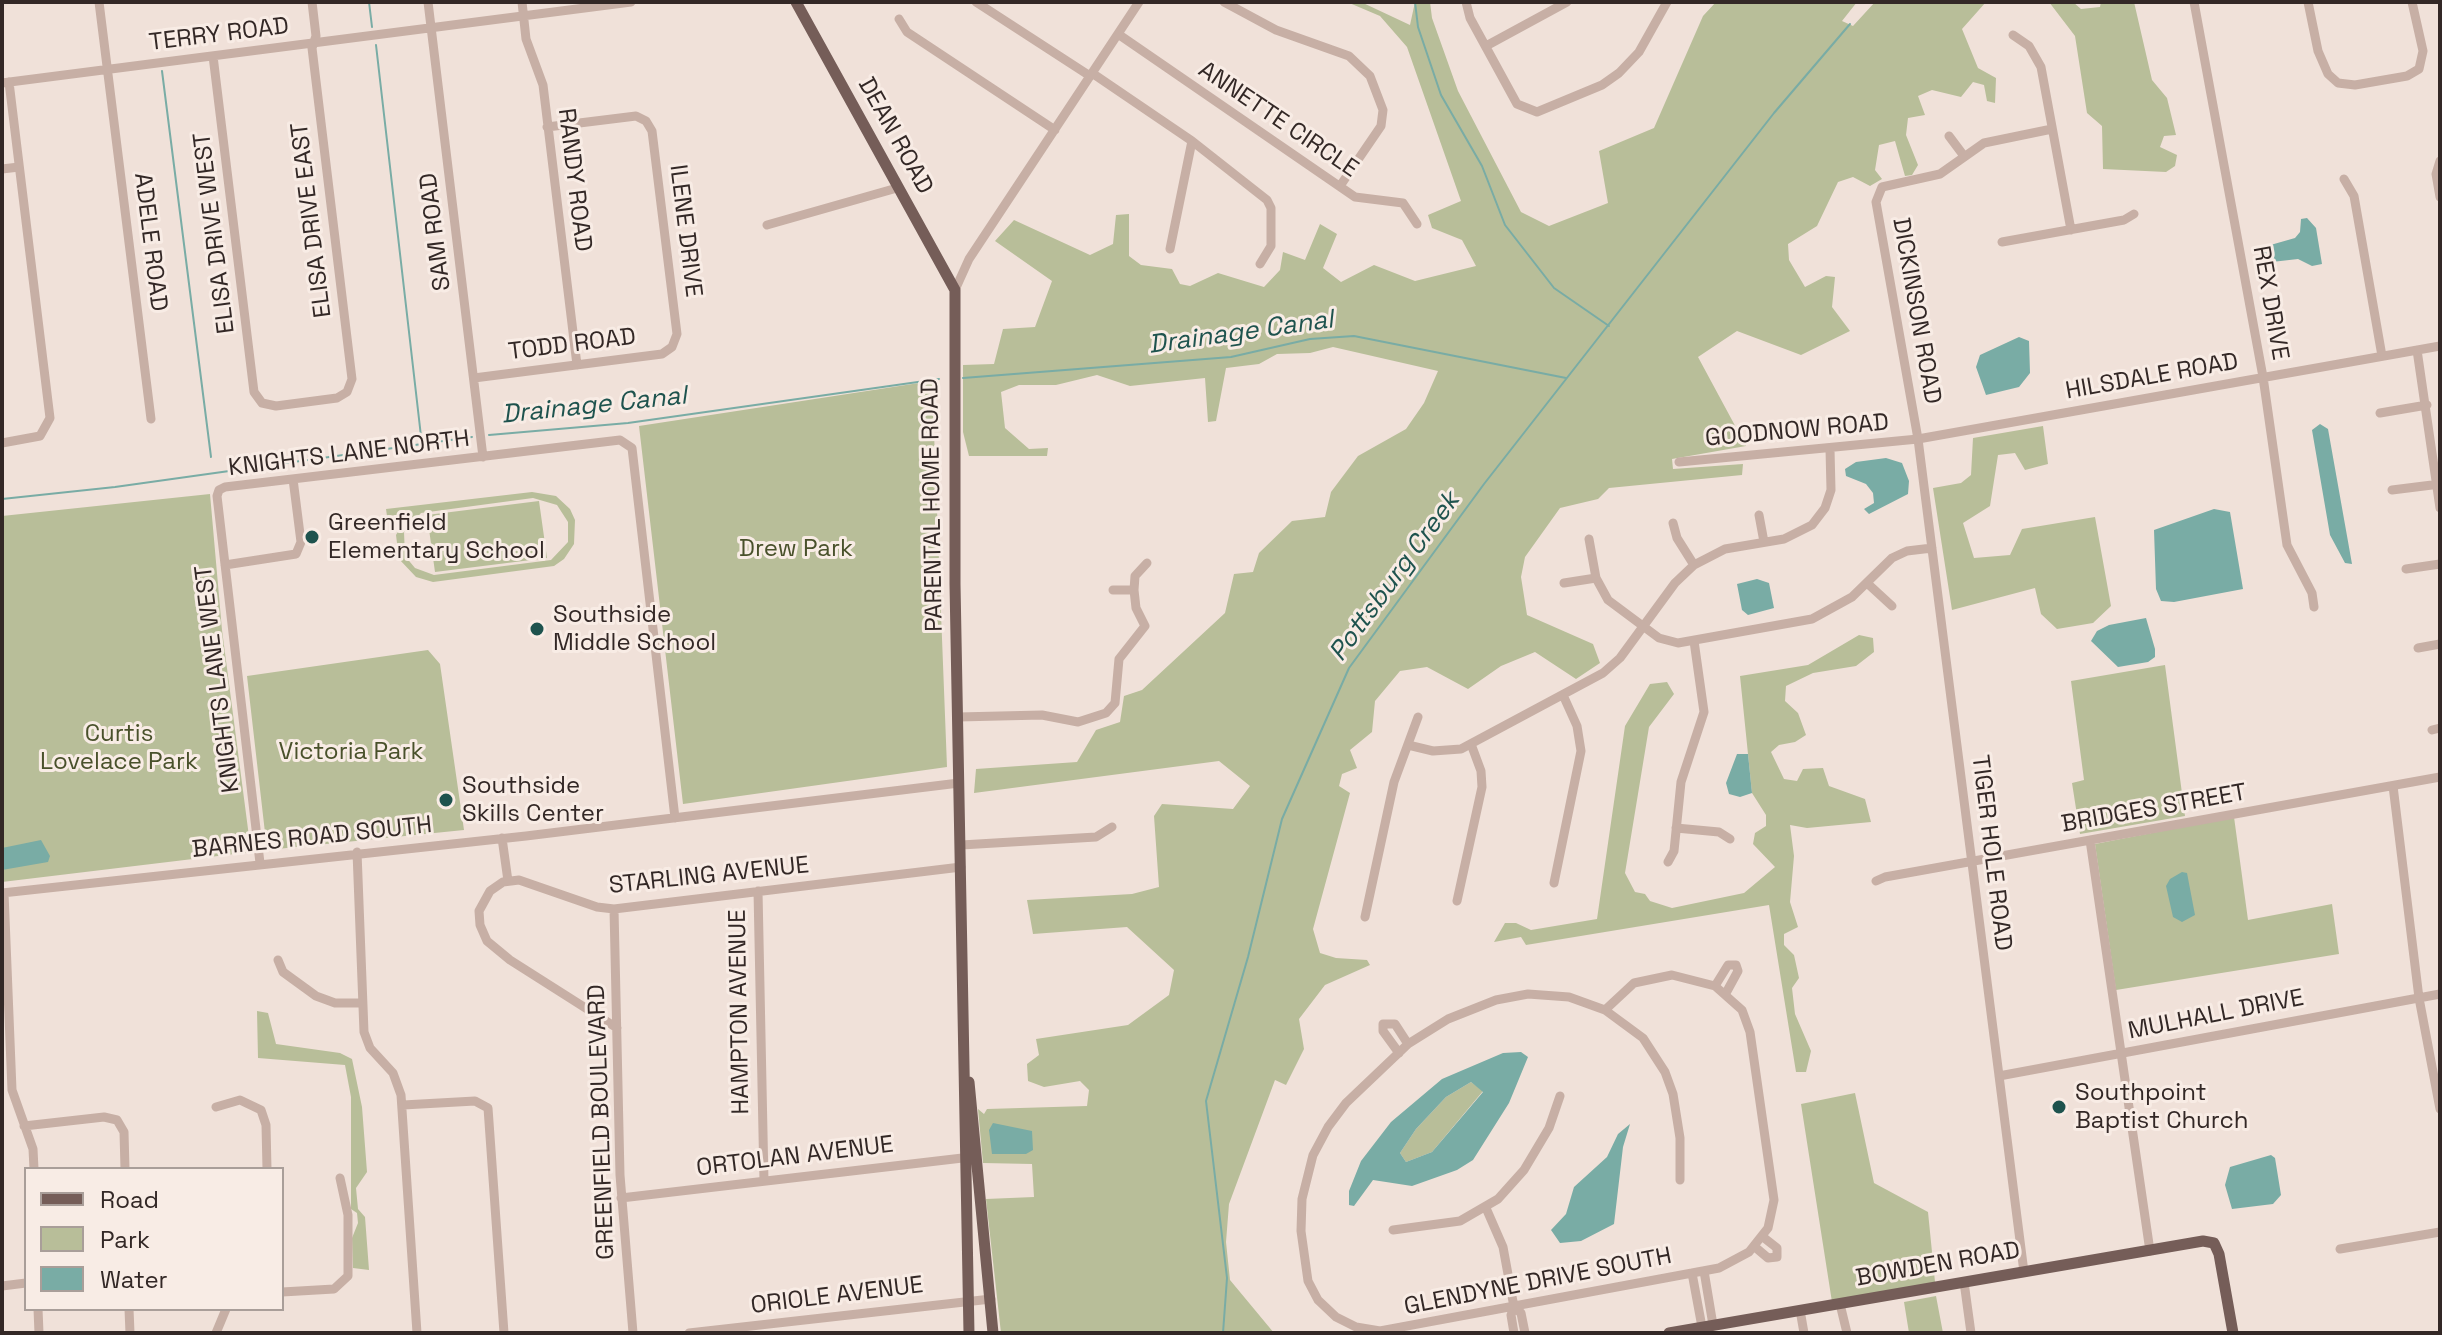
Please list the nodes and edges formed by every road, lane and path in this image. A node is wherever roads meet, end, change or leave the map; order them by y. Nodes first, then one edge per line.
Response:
1 (99, 2) edge
2 (312, 2) edge
3 (428, 2) edge
4 (522, 2) edge
5 (631, 2) edge
6 (796, 2) edge
7 (976, 2) edge
8 (1139, 2) edge
9 (1224, 2) edge
10 (1466, 2) edge
11 (1567, 2) edge
12 (1667, 2) edge
13 (2194, 2) edge
14 (2308, 2) edge
15 (2412, 2) edge
16 (524, 16) junction
17 (899, 19) dead end
18 (431, 28) junction
19 (1118, 34) junction
20 (2013, 35) dead end
21 (313, 43) junction
22 (1486, 46) junction
23 (213, 56) junction
24 (108, 69) junction
25 (1091, 75) junction
26 (6, 82) edge
27 (547, 127) junction
28 (2052, 129) junction
29 (1055, 130) junction
30 (1949, 136) dead end
31 (1192, 141) junction
32 (1964, 156) junction
33 (2440, 161) edge
34 (19, 167) junction
35 (2, 169) edge
36 (2344, 179) dead end
37 (1340, 186) junction
38 (897, 188) junction
39 (2440, 197) edge
40 (2134, 214) dead end
41 (1417, 224) dead end
42 (767, 225) dead end
43 (2071, 230) junction
44 (2002, 242) dead end
45 (1170, 249) dead end
46 (1260, 264) dead end
47 (955, 290) junction
48 (2440, 346) edge
49 (677, 350) joint
50 (2417, 350) junction
51 (2382, 356) junction
52 (577, 365) junction
53 (2263, 377) junction
54 (474, 378) junction
55 (262, 403) joint
56 (2427, 405) junction
57 (2380, 413) dead end
58 (151, 419) dead end
59 (1918, 439) junction
60 (2, 443) edge
61 (1830, 449) junction
62 (483, 457) junction
63 (1679, 462) dead end
64 (293, 479) junction
65 (2439, 484) edge
66 (2392, 490) dead end
67 (219, 491) joint
68 (2440, 508) edge
69 (1759, 515) dead end
70 (1673, 523) dead end
71 (1589, 539) dead end
72 (1764, 542) junction
73 (1932, 548) junction
74 (1147, 563) dead end
75 (2440, 564) edge
76 (225, 565) junction
77 (1694, 565) junction
78 (2406, 569) dead end
79 (1596, 578) junction
80 (1564, 583) dead end
81 (1867, 583) junction
82 (1113, 590) dead end
83 (1134, 590) junction
84 (1892, 606) dead end
85 (2314, 607) dead end
86 (1642, 628) junction
87 (1694, 641) junction
88 (2440, 644) edge
89 (2418, 648) dead end
90 (1563, 695) junction
91 (958, 717) junction
92 (1418, 717) dead end
93 (1471, 744) junction
94 (1408, 745) junction
95 (2440, 777) edge
96 (959, 783) junction
97 (2393, 786) junction
98 (675, 818) junction
99 (1112, 827) dead end
100 (1676, 828) junction
101 (502, 838) junction
102 (1730, 839) dead end
103 (2090, 840) junction
104 (961, 845) junction
105 (357, 852) junction
106 (1668, 862) dead end
107 (260, 863) junction
108 (1972, 863) junction
109 (961, 867) junction
110 (508, 881) junction
111 (1876, 881) dead end
112 (1554, 883) dead end
113 (758, 891) junction
114 (3, 893) edge
115 (1457, 901) dead end
116 (614, 909) junction
117 (1365, 917) dead end
118 (278, 960) dead end
119 (1715, 986) junction
120 (1726, 993) junction
121 (2440, 994) edge
122 (2419, 998) junction
123 (361, 1003) junction
124 (1605, 1010) junction
125 (617, 1028) junction
126 (1408, 1044) junction
127 (1399, 1053) junction
128 (2121, 1053) junction
129 (1999, 1076) junction
130 (1560, 1096) dead end
131 (403, 1105) junction
132 (216, 1107) dead end
133 (2440, 1109) edge
134 (24, 1126) junction
135 (970, 1157) junction
136 (34, 1167) edge
137 (125, 1167) edge
138 (267, 1167) edge
139 (340, 1178) dead end
140 (1680, 1180) dead end
141 (764, 1181) junction
142 (972, 1186) junction
143 (621, 1198) junction
144 (1486, 1208) junction
145 (1393, 1230) dead end
146 (2440, 1232) edge
147 (1763, 1237) junction
148 (1755, 1247) junction
149 (2340, 1249) dead end
150 (2150, 1251) junction
151 (1704, 1271) junction
152 (2024, 1272) junction
153 (1692, 1273) junction
154 (1964, 1282) junction
155 (24, 1283) edge
156 (2, 1286) edge
157 (284, 1292) edge
158 (991, 1299) junction
159 (969, 1301) junction
160 (1840, 1304) junction
161 (1514, 1307) junction
162 (1800, 1310) junction
163 (38, 1311) edge
164 (129, 1311) edge
165 (225, 1311) edge
166 (1707, 1326) junction
167 (39, 1333) edge
168 (130, 1333) edge
169 (216, 1333) edge
170 (417, 1333) edge
171 (504, 1333) edge
172 (633, 1333) edge
173 (689, 1333) edge
174 (969, 1333) edge
175 (993, 1333) edge
176 (1514, 1333) edge
177 (1525, 1333) edge
178 (1669, 1333) edge
179 (1804, 1333) edge
180 (1847, 1333) edge
181 (1971, 1333) edge
182 (2233, 1333) edge

1 - 24 street, ADELE ROAD
2 - 21 street, ELISA DRIVE EAST
3 - 18 street, SAM ROAD
4 - 16 street, RANDY ROAD
5 - 16 street, TERRY ROAD
6 - 38 main road, DEAN ROAD
7 - 25 street
8 - 19 street, PARENTAL HOME ROAD
9 - 37 street
10 - 22 street
11 - 22 street
12 - 22 street
13 - 53 street, REX DRIVE
14 - 15 street
16 - 18 street, TERRY ROAD
16 - 27 street, RANDY ROAD
17 - 29 street
18 - 21 street, TERRY ROAD
18 - 54 street, SAM ROAD
19 - 25 street, PARENTAL HOME ROAD
19 - 37 street, ANNETTE CIRCLE
20 - 28 street
21 - 23 street, TERRY ROAD
21 - 55 street, ELISA DRIVE EAST
23 - 24 street, TERRY ROAD
23 - 55 street, ELISA DRIVE WEST
24 - 26 street, TERRY ROAD
24 - 58 street, ADELE ROAD
25 - 29 street, PARENTAL HOME ROAD
25 - 31 street
26 - 34 street
27 - 49 street, ILENE DRIVE
27 - 52 street, RANDY ROAD
28 - 32 street
28 - 43 street
29 - 47 street, PARENTAL HOME ROAD
30 - 32 street
31 - 45 street
31 - 46 street
32 - 59 street, DICKINSON ROAD
33 - 39 street
34 - 35 street
34 - 60 street
36 - 51 street
37 - 41 street, ANNETTE CIRCLE
38 - 42 street
38 - 47 main road, DEAN ROAD
40 - 43 street
43 - 44 street
47 - 91 main road, PARENTAL HOME ROAD
48 - 50 street, HILSDALE ROAD
49 - 52 street, TODD ROAD
50 - 51 street, HILSDALE ROAD
50 - 56 street
51 - 53 street, HILSDALE ROAD
52 - 54 street, TODD ROAD
53 - 59 street, HILSDALE ROAD
53 - 85 street, REX DRIVE
54 - 62 street, SAM ROAD
56 - 57 street
56 - 65 street
59 - 61 street, GOODNOW ROAD
59 - 73 street, TIGER HOLE ROAD
61 - 63 street, GOODNOW ROAD
61 - 72 street
62 - 64 street, KNIGHTS LANE NORTH
62 - 98 street, KNIGHTS LANE NORTH
64 - 67 street, KNIGHTS LANE NORTH
64 - 76 street
65 - 66 street
65 - 68 street
67 - 76 street, KNIGHTS LANE WEST
69 - 72 street
70 - 77 street
71 - 79 street
72 - 77 street
73 - 81 street
73 - 108 street, TIGER HOLE ROAD
74 - 83 street
75 - 78 street
76 - 107 street, KNIGHTS LANE WEST
77 - 86 street
79 - 80 street
79 - 86 street
81 - 84 street
81 - 87 street
82 - 83 street
83 - 91 street
86 - 87 street
86 - 90 street
87 - 100 street
88 - 89 street
90 - 93 street
90 - 112 street
91 - 96 main road, PARENTAL HOME ROAD
92 - 94 street
93 - 94 street
93 - 115 street
94 - 117 street
95 - 97 street, BRIDGES STREET
96 - 98 street, BARNES ROAD SOUTH
96 - 104 main road, PARENTAL HOME ROAD
97 - 103 street, BRIDGES STREET
97 - 122 street
98 - 101 street, BARNES ROAD SOUTH
99 - 104 street
100 - 102 street
100 - 106 street
101 - 105 street, BARNES ROAD SOUTH
101 - 110 street
103 - 108 street, BRIDGES STREET
103 - 128 street
104 - 109 main road, PARENTAL HOME ROAD
105 - 107 street, BARNES ROAD SOUTH
105 - 123 street
107 - 114 street, BARNES ROAD SOUTH
108 - 111 street, BRIDGES STREET
108 - 129 street, TIGER HOLE ROAD
109 - 113 street, STARLING AVENUE
109 - 135 main road, PARENTAL HOME ROAD
110 - 116 street, STARLING AVENUE
110 - 125 street
113 - 116 street, STARLING AVENUE
113 - 141 street, HAMPTON AVENUE
114 - 134 street
116 - 125 street, GREENFIELD BOULEVARD
118 - 123 street
119 - 120 street
119 - 120 street
119 - 124 street
120 - 147 street
121 - 122 street, MULHALL DRIVE
122 - 128 street, MULHALL DRIVE
122 - 133 street
123 - 131 street
124 - 126 street
124 - 140 street
125 - 143 street, GREENFIELD BOULEVARD
126 - 127 street
126 - 127 street
127 - 161 street, GLENDYNE DRIVE SOUTH
128 - 129 street, MULHALL DRIVE
128 - 150 street
129 - 152 street, TIGER HOLE ROAD
130 - 144 street
131 - 170 street
131 - 171 street
132 - 138 street
134 - 136 street
134 - 137 street
135 - 141 street, ORTOLAN AVENUE
135 - 142 main road, PARENTAL HOME ROAD
139 - 157 street
141 - 143 street, ORTOLAN AVENUE
142 - 158 main road, PARENTAL HOME ROAD
142 - 159 main road, PARENTAL HOME ROAD
143 - 172 street, GREENFIELD BOULEVARD
144 - 145 street
144 - 161 street
146 - 149 street
147 - 148 street
147 - 148 street
148 - 151 street, GLENDYNE DRIVE SOUTH
150 - 152 main road, BOWDEN ROAD
150 - 182 main road, BOWDEN ROAD
151 - 153 street, GLENDYNE DRIVE SOUTH
151 - 166 street
152 - 154 main road, BOWDEN ROAD
153 - 161 street, GLENDYNE DRIVE SOUTH
153 - 166 street
154 - 160 main road, BOWDEN ROAD
154 - 181 street
155 - 156 street
158 - 159 street, ORIOLE AVENUE
158 - 175 main road, PARENTAL HOME ROAD
159 - 173 street, ORIOLE AVENUE
159 - 174 main road, PARENTAL HOME ROAD
160 - 162 main road, BOWDEN ROAD
160 - 180 street
161 - 176 street
161 - 177 street
162 - 166 main road, BOWDEN ROAD
162 - 179 street
163 - 167 street
164 - 168 street
165 - 169 street
166 - 178 main road, BOWDEN ROAD

